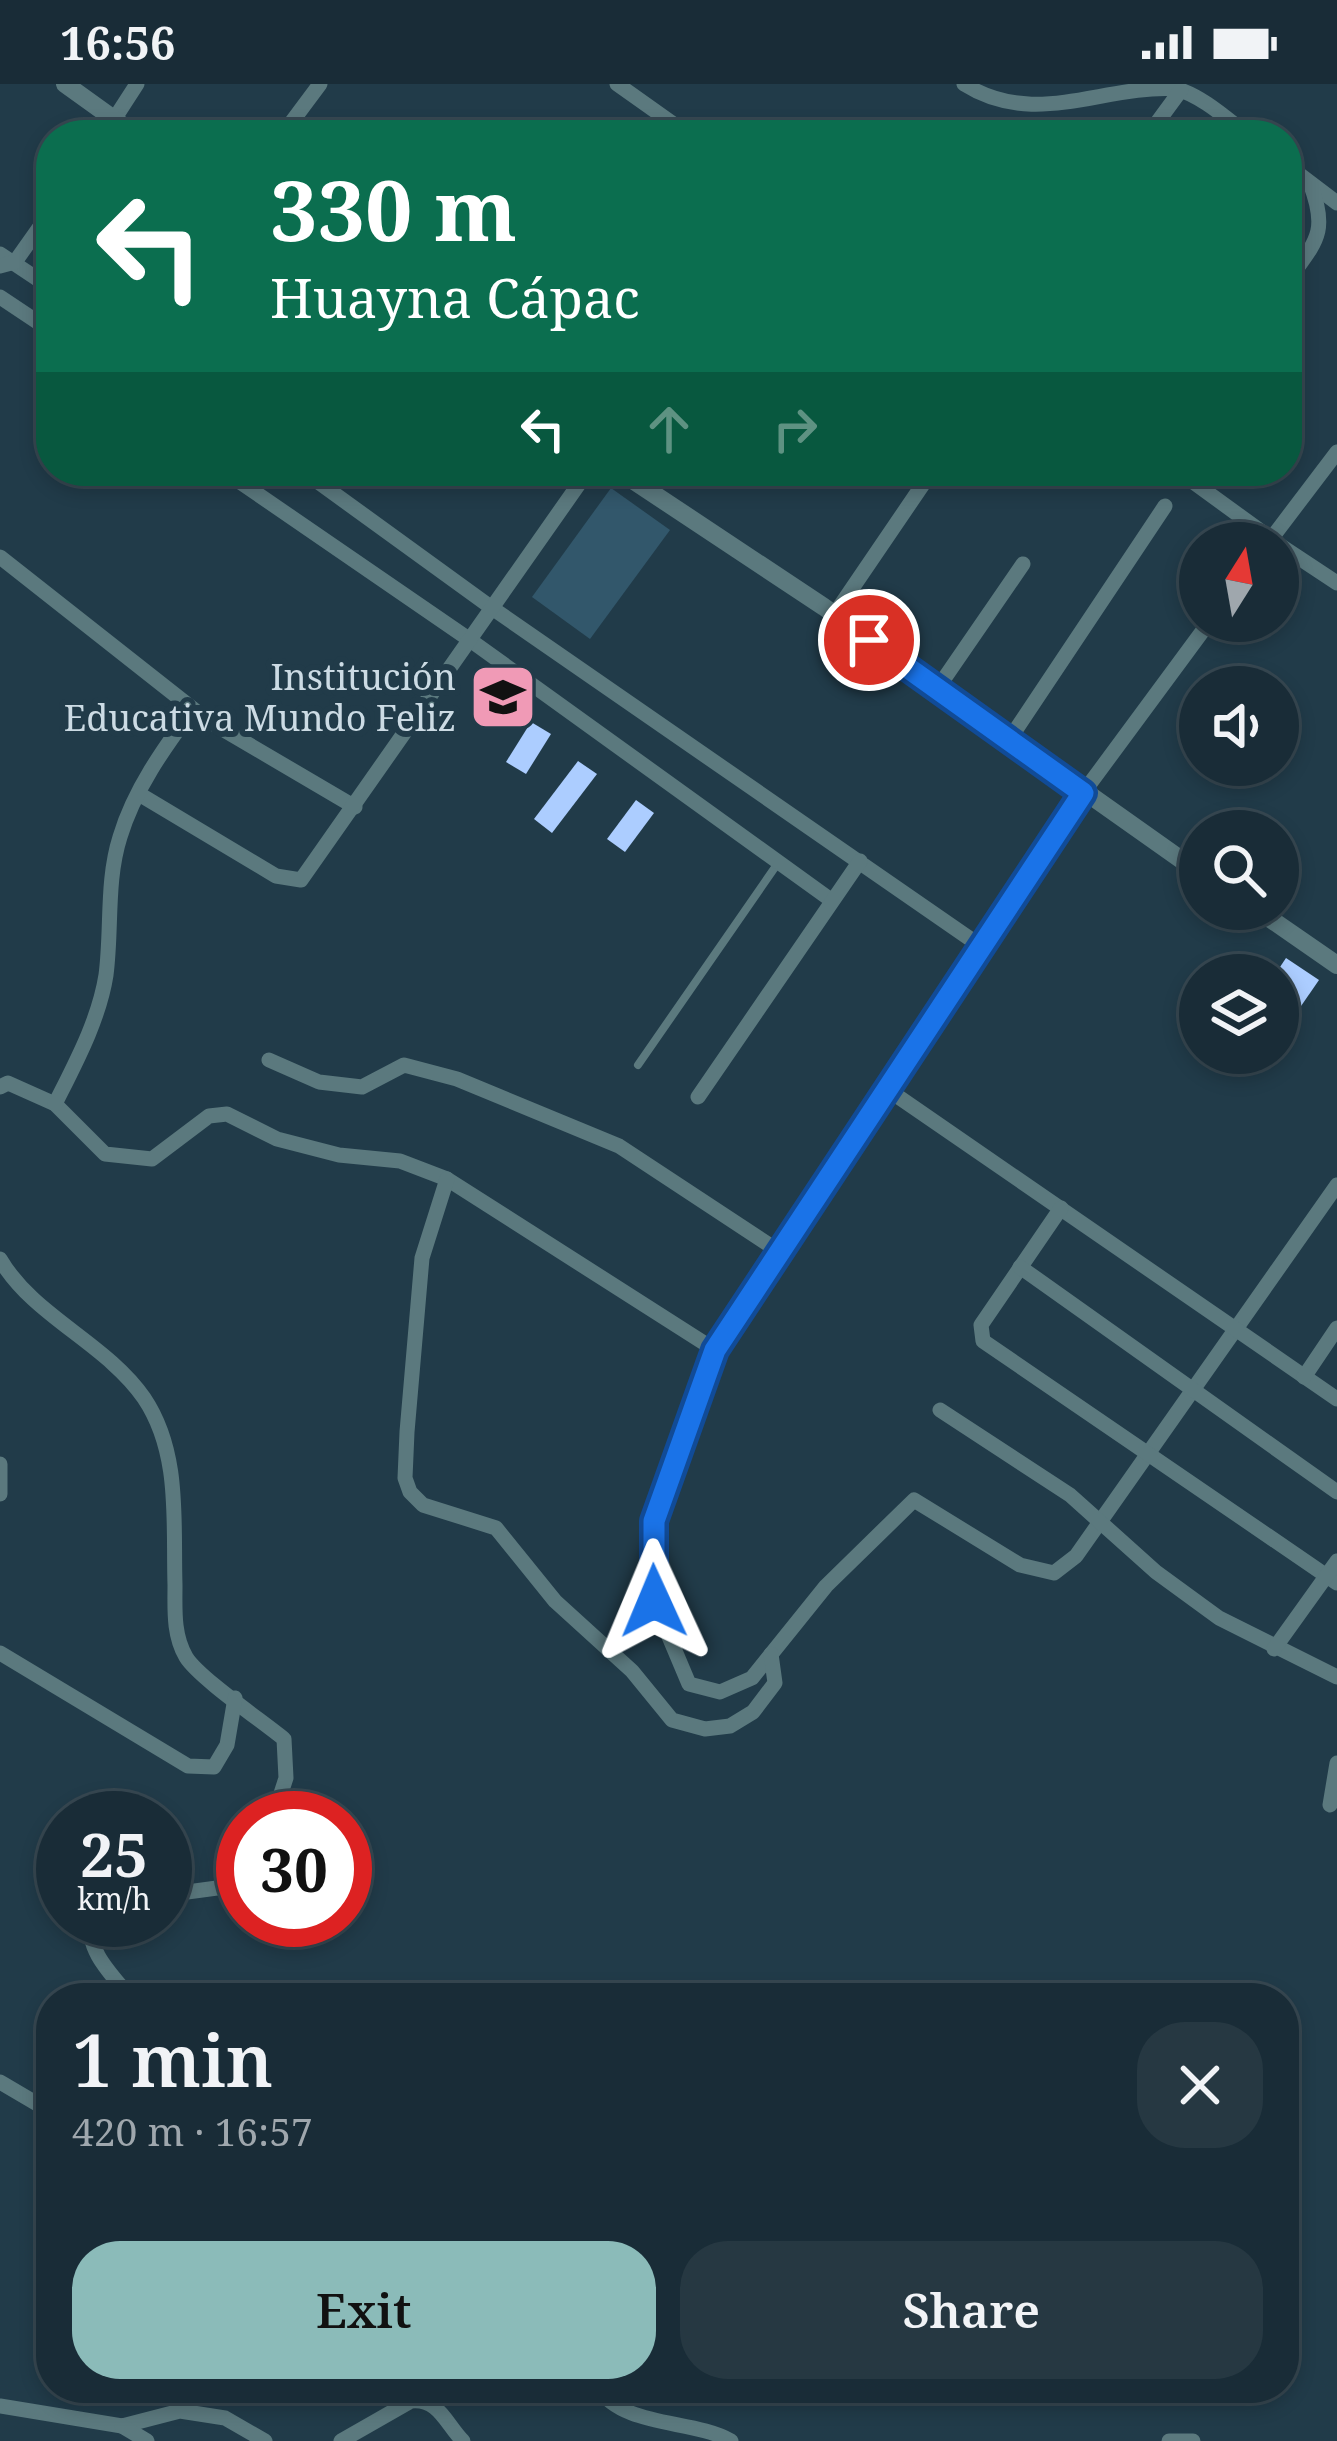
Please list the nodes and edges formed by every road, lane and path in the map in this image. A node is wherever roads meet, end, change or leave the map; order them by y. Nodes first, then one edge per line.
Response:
1 (65, 84) edge
2 (137, 84) edge
3 (320, 84) edge
4 (617, 84) edge
5 (964, 84) edge
6 (1181, 90) junction
7 (102, 120) edge
8 (114, 120) edge
9 (293, 120) edge
10 (668, 120) edge
11 (1159, 120) edge
12 (1226, 120) edge
13 (1302, 177) edge
14 (1310, 183) junction
15 (1337, 202) edge
16 (36, 227) edge
17 (1302, 259) edge
18 (5, 261) edge
19 (36, 279) edge
20 (0, 297) edge
21 (36, 321) edge
22 (1337, 452) edge
23 (246, 486) edge
24 (324, 486) edge
25 (577, 486) edge
26 (641, 486) edge
27 (922, 486) edge
28 (1198, 486) edge
29 (1165, 506) dead end
30 (1246, 522) edge
31 (1287, 522) edge
32 (0, 556) edge
33 (1299, 559) edge
34 (1024, 563) dead end
35 (1337, 583) edge
36 (492, 608) junction
37 (834, 615) junction
38 (470, 640) junction
39 (1194, 642) edge
40 (937, 689) junction
41 (193, 709) junction
42 (1009, 740) junction
43 (1083, 793) junction
44 (139, 794) junction
45 (356, 807) junction
46 (1179, 859) edge
47 (860, 861) junction
48 (778, 862) junction
49 (831, 900) junction
50 (1286, 930) edge
51 (979, 945) junction
52 (1337, 965) edge
53 (269, 1060) dead end
54 (638, 1066) dead end
55 (0, 1087) edge
56 (887, 1089) junction
57 (698, 1097) dead end
58 (55, 1104) junction
59 (447, 1179) junction
60 (1337, 1185) edge
61 (1060, 1208) junction
62 (780, 1252) junction
63 (0, 1259) edge
64 (1020, 1268) junction
65 (1337, 1328) edge
66 (1236, 1330) junction
67 (715, 1350) junction
68 (1304, 1377) junction
69 (1195, 1388) junction
70 (1337, 1399) edge
71 (940, 1410) dead end
72 (1149, 1454) junction
73 (0, 1465) edge
74 (1337, 1492) edge
75 (0, 1494) edge
76 (1101, 1520) junction
77 (1334, 1574) edge
78 (1274, 1649) junction
79 (0, 1652) edge
80 (771, 1654) junction
81 (1337, 1677) edge
82 (236, 1698) junction
83 (1337, 1763) edge
84 (282, 1791) edge
85 (1330, 1804) dead end
86 (94, 1947) edge
87 (120, 1983) edge
88 (0, 2082) edge
89 (36, 2103) edge
90 (408, 2403) edge
91 (434, 2403) edge
92 (616, 2403) edge
93 (0, 2406) edge
94 (122, 2426) junction
95 (147, 2441) edge
96 (265, 2441) edge
97 (341, 2441) edge
98 (464, 2441) edge
99 (731, 2441) edge
100 (1169, 2441) edge
101 (1193, 2441) edge

1 - 7 street
2 - 8 street
3 - 9 street
4 - 10 street
5 - 6 street
6 - 11 street
6 - 12 street
13 - 14 street
14 - 15 street
14 - 17 street
16 - 18 street
18 - 19 street
20 - 21 street
22 - 31 street
23 - 38 street
24 - 36 street
25 - 36 street
26 - 37 street
27 - 37 street
28 - 30 street
29 - 42 street
32 - 41 street
33 - 35 street
34 - 40 street
36 - 38 street
36 - 47 street
37 - 40 street
38 - 45 street
38 - 48 street
39 - 43 street
40 - 42 street
41 - 44 street
41 - 45 street
42 - 43 street
43 - 46 street
43 - 51 street
44 - 45 street
44 - 58 street
47 - 49 street
47 - 51 street
48 - 49 street
48 - 54 lane
49 - 57 street
50 - 52 street
51 - 56 street
53 - 62 street
55 - 58 street
56 - 61 street
56 - 62 street
58 - 59 street
59 - 67 street
59 - 80 street
60 - 66 street
61 - 64 street
61 - 66 street
62 - 67 street
63 - 82 street
64 - 69 street
64 - 72 street
65 - 68 street
66 - 68 street
66 - 69 street
67 - 80 street
68 - 70 street
69 - 72 street
69 - 74 street
71 - 76 street
72 - 76 street
72 - 77 street
73 - 75 street
76 - 78 street
76 - 80 street
77 - 78 street
78 - 81 street
79 - 82 street
82 - 84 street
83 - 85 street
86 - 87 street
88 - 89 street
90 - 97 street
91 - 98 street
92 - 99 street
93 - 94 street
94 - 95 street
94 - 96 street
100 - 101 street

